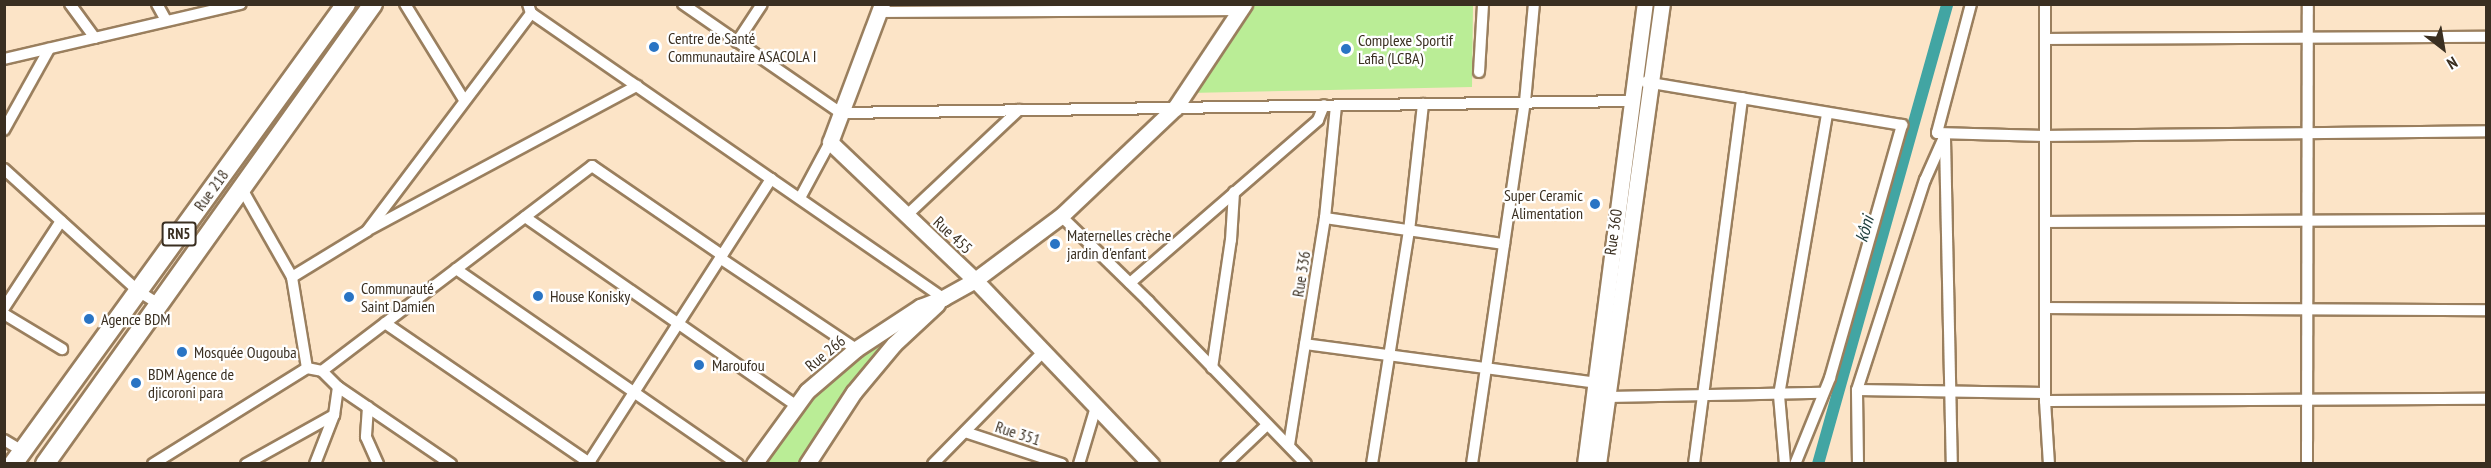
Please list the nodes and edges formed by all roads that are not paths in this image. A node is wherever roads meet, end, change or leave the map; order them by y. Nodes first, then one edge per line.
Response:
1 (70, 4) edge
2 (157, 4) edge
3 (241, 4) edge
4 (346, 4) edge
5 (373, 4) edge
6 (405, 4) edge
7 (683, 4) edge
8 (762, 4) edge
9 (1483, 4) edge
10 (1534, 4) edge
11 (1645, 4) edge
12 (1662, 4) edge
13 (1971, 4) edge
14 (2045, 4) edge
15 (2307, 4) edge
16 (1243, 7) edge
17 (881, 8) edge
18 (530, 9) edge
19 (166, 20) junction
20 (2487, 37) edge
21 (95, 38) junction
22 (2308, 38) junction
23 (2046, 39) junction
24 (737, 42) junction
25 (49, 49) junction
26 (4, 59) edge
27 (1479, 72) dead end
28 (1636, 81) junction
29 (1652, 83) junction
30 (637, 86) junction
31 (1742, 99) junction
32 (464, 100) junction
33 (1633, 100) junction
34 (1525, 102) junction
35 (1423, 104) junction
36 (1330, 106) junction
37 (1175, 108) junction
38 (1019, 110) junction
39 (841, 113) junction
40 (1827, 113) junction
41 (4, 129) edge
42 (2487, 131) edge
43 (2307, 133) junction
44 (1945, 135) junction
45 (2046, 136) junction
46 (830, 142) junction
47 (4, 169) edge
48 (771, 179) junction
49 (242, 189) junction
50 (1234, 192) junction
51 (800, 198) junction
52 (906, 216) junction
53 (1061, 216) junction
54 (525, 217) junction
55 (1324, 218) junction
56 (2307, 220) junction
57 (2487, 220) edge
58 (61, 221) junction
59 (2045, 222) junction
60 (367, 231) junction
61 (1409, 231) junction
62 (1504, 244) junction
63 (721, 256) junction
64 (456, 269) junction
65 (292, 277) junction
66 (975, 280) junction
67 (1130, 283) junction
68 (138, 291) junction
69 (944, 298) junction
70 (159, 304) junction
71 (4, 308) edge
72 (2045, 308) junction
73 (2308, 309) junction
74 (2487, 309) edge
75 (4, 314) edge
76 (385, 323) junction
77 (678, 323) junction
78 (1305, 344) junction
79 (62, 349) dead end
80 (856, 349) junction
81 (1043, 352) junction
82 (1389, 355) junction
83 (307, 368) junction
84 (1212, 368) junction
85 (1484, 368) junction
86 (322, 371) junction
87 (1596, 383) junction
88 (338, 387) junction
89 (1857, 390) junction
90 (634, 392) junction
91 (1952, 392) junction
92 (1823, 393) junction
93 (1703, 395) junction
94 (1779, 396) junction
95 (1608, 397) junction
96 (2045, 397) junction
97 (2487, 399) edge
98 (2307, 400) junction
99 (796, 405) junction
100 (368, 407) junction
101 (1096, 407) junction
102 (334, 416) junction
103 (1267, 425) junction
104 (965, 432) junction
105 (4, 440) edge
106 (1289, 445) junction
107 (17, 458) edge
108 (262, 459) edge
109 (590, 463) edge
110 (45, 464) edge
111 (153, 464) edge
112 (246, 464) edge
113 (315, 464) edge
114 (378, 464) edge
115 (451, 464) edge
116 (738, 464) edge
117 (754, 464) edge
118 (807, 464) edge
119 (933, 464) edge
120 (1062, 464) edge
121 (1078, 464) edge
122 (1151, 464) edge
123 (1226, 464) edge
124 (1306, 464) edge
125 (1372, 464) edge
126 (1472, 464) edge
127 (1585, 464) edge
128 (1598, 464) edge
129 (1694, 464) edge
130 (1785, 464) edge
131 (1795, 464) edge
132 (1858, 464) edge
133 (1953, 464) edge
134 (2049, 464) edge
135 (2307, 464) edge

1 - 21 street
2 - 19 street
3 - 19 street
4 - 68 highway, Rue 218 / RN5
5 - 49 highway, Rue 218 / RN5
6 - 32 street
7 - 24 street
8 - 24 street
9 - 27 street
10 - 34 street
11 - 28 street, Rue 360
12 - 29 street, Rue 360
13 - 44 street
14 - 23 street
15 - 22 street
16 - 17 street
16 - 37 street, Rue 266
17 - 39 street
18 - 30 street
18 - 32 street
19 - 21 street
20 - 22 street
21 - 25 street
22 - 23 street
22 - 43 street
23 - 45 street
24 - 39 street
25 - 26 street
25 - 41 street
28 - 29 street
28 - 33 street, Rue 360
29 - 31 street
29 - 95 street, Rue 360
30 - 48 street
30 - 60 street
31 - 40 street
31 - 93 street
32 - 60 street
33 - 34 street
33 - 87 street, Rue 360
34 - 35 street
34 - 62 street
35 - 36 street
35 - 61 street
36 - 37 street
36 - 50 street
36 - 55 street, Rue 336
37 - 38 street
37 - 53 street, Rue 266
38 - 39 street
38 - 52 street
39 - 46 street
40 - 92 street
40 - 94 street
42 - 43 street
43 - 45 street
43 - 56 street
44 - 45 street
44 - 89 street
44 - 91 street
45 - 59 street
46 - 51 street
46 - 52 street, Rue 455
47 - 58 street
48 - 51 street
48 - 63 street
49 - 65 street
49 - 70 highway, Rue 218 / RN5
50 - 67 street
50 - 84 street
51 - 69 street
52 - 66 street, Rue 455
53 - 66 street, Rue 266
53 - 67 street
54 - 63 street
54 - 64 street
54 - 77 street
55 - 61 street
55 - 78 street, Rue 336
56 - 57 street
56 - 59 street
56 - 73 street
58 - 68 street
58 - 71 street
59 - 72 street
60 - 65 street
61 - 62 street
61 - 82 street
62 - 85 street
63 - 77 street
63 - 80 street
64 - 76 street
64 - 90 street
65 - 83 street
66 - 69 street, Rue 266
66 - 81 street, Rue 455
67 - 84 street
68 - 70 street
68 - 107 highway, Rue 218 / RN5
69 - 80 street, Rue 266
69 - 118 street, Rue 266
70 - 110 highway, Rue 218 / RN5
72 - 73 street
72 - 96 street
73 - 74 street
73 - 98 street
75 - 79 street
76 - 86 street
76 - 109 street
77 - 90 street
77 - 99 street
78 - 82 street
78 - 106 street, Rue 336
80 - 99 street, Rue 266
81 - 101 street, Rue 455
81 - 104 street
82 - 85 street
82 - 125 street
83 - 86 street
83 - 111 street
84 - 103 street
85 - 87 street
85 - 126 street
86 - 88 street
87 - 127 street, Rue 360
88 - 100 street
88 - 102 street
89 - 91 street
89 - 132 street
90 - 109 street
90 - 116 street
91 - 96 street
91 - 133 street
92 - 94 street
92 - 131 street
93 - 94 street
93 - 95 street
93 - 129 street
94 - 130 street
95 - 128 street, Rue 360
96 - 98 street
96 - 134 street
97 - 98 street
98 - 135 street
99 - 117 street, Rue 266
100 - 114 street
100 - 115 street
101 - 121 street
101 - 122 street, Rue 455
102 - 108 street
102 - 113 street
103 - 106 street
103 - 123 street
104 - 119 street
104 - 120 street, Rue 351
105 - 107 street
106 - 124 street
108 - 112 street

